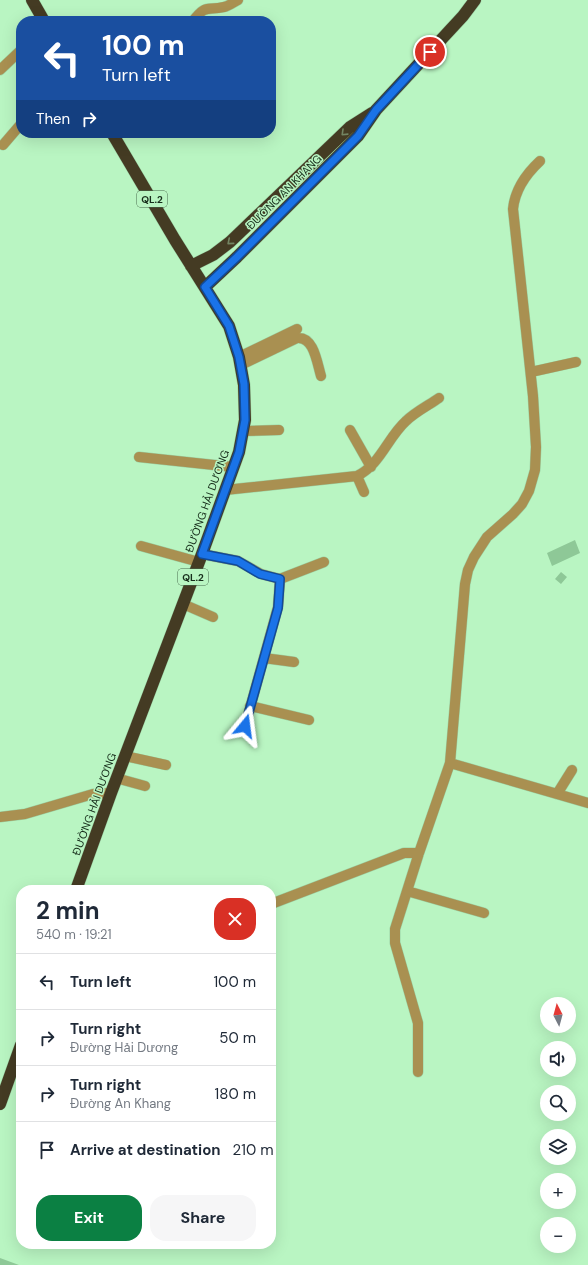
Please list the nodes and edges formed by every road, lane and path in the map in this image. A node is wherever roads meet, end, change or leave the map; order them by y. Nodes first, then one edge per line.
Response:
1 (32, 0) edge
2 (238, 0) edge
3 (475, 0) edge
4 (41, 16) edge
5 (197, 16) edge
6 (16, 55) edge
7 (0, 70) edge
8 (376, 110) junction
9 (16, 130) edge
10 (115, 138) edge
11 (3, 145) dead end
12 (540, 160) dead end
13 (191, 266) junction
14 (205, 287) junction
15 (296, 328) dead end
16 (240, 361) junction
17 (576, 362) dead end
18 (531, 372) junction
19 (321, 376) dead end
20 (439, 398) dead end
21 (279, 430) dead end
22 (350, 430) dead end
23 (243, 431) junction
24 (139, 457) dead end
25 (234, 467) junction
26 (371, 467) junction
27 (357, 476) junction
28 (225, 490) junction
29 (364, 492) dead end
30 (141, 546) dead end
31 (200, 558) junction
32 (324, 562) dead end
33 (280, 579) junction
34 (183, 604) junction
35 (213, 617) dead end
36 (264, 658) junction
37 (294, 662) dead end
38 (250, 706) junction
39 (308, 720) dead end
40 (245, 726) dead end
41 (125, 756) junction
42 (450, 763) junction
43 (166, 765) dead end
44 (572, 770) dead end
45 (116, 778) junction
46 (145, 786) dead end
47 (111, 793) junction
48 (557, 794) junction
49 (588, 803) edge
50 (0, 817) edge
51 (419, 853) junction
52 (78, 885) edge
53 (407, 891) junction
54 (276, 902) edge
55 (484, 913) dead end
56 (16, 1059) edge
57 (418, 1072) dead end
58 (0, 1104) edge

1 - 4 highway
2 - 5 street
3 - 8 highway, ĐƯỜNG AN KHANG
6 - 7 street
8 -> 13 highway, ĐƯỜNG AN KHANG
8 - 14 highway, ĐƯỜNG AN KHANG
9 - 11 street
10 - 13 highway, ĐƯỜNG HẢI DƯƠNG / QL.2
12 - 18 street
13 - 14 highway, ĐƯỜNG HẢI DƯƠNG / QL.2
14 - 16 highway, ĐƯỜNG HẢI DƯƠNG / QL.2
15 - 16 street
16 - 19 street
16 - 23 highway, ĐƯỜNG HẢI DƯƠNG / QL.2
17 - 18 street
18 - 42 street
20 - 26 street
21 - 23 street
22 - 26 street
23 - 25 highway, ĐƯỜNG HẢI DƯƠNG / QL.2
24 - 25 street
25 - 28 highway, ĐƯỜNG HẢI DƯƠNG / QL.2
26 - 27 street
27 - 28 street
27 - 29 street
28 - 31 highway, ĐƯỜNG HẢI DƯƠNG / QL.2
30 - 31 street
31 - 33 street
31 - 34 highway, ĐƯỜNG HẢI DƯƠNG / QL.2
32 - 33 street
33 - 36 street
34 - 35 street
34 - 41 highway, ĐƯỜNG HẢI DƯƠNG / QL.2
36 - 37 street
36 - 38 street
38 - 39 street
38 - 40 street
41 - 43 street
41 - 45 highway, ĐƯỜNG HẢI DƯƠNG / QL.2
42 - 48 street
42 - 51 street
44 - 48 street
45 - 46 street
45 - 47 highway, ĐƯỜNG HẢI DƯƠNG / QL.2
47 - 50 street
47 - 52 highway, ĐƯỜNG HẢI DƯƠNG / QL.2
48 - 49 street
51 - 53 street
51 - 54 street
53 - 55 street
53 - 57 street
56 - 58 highway

